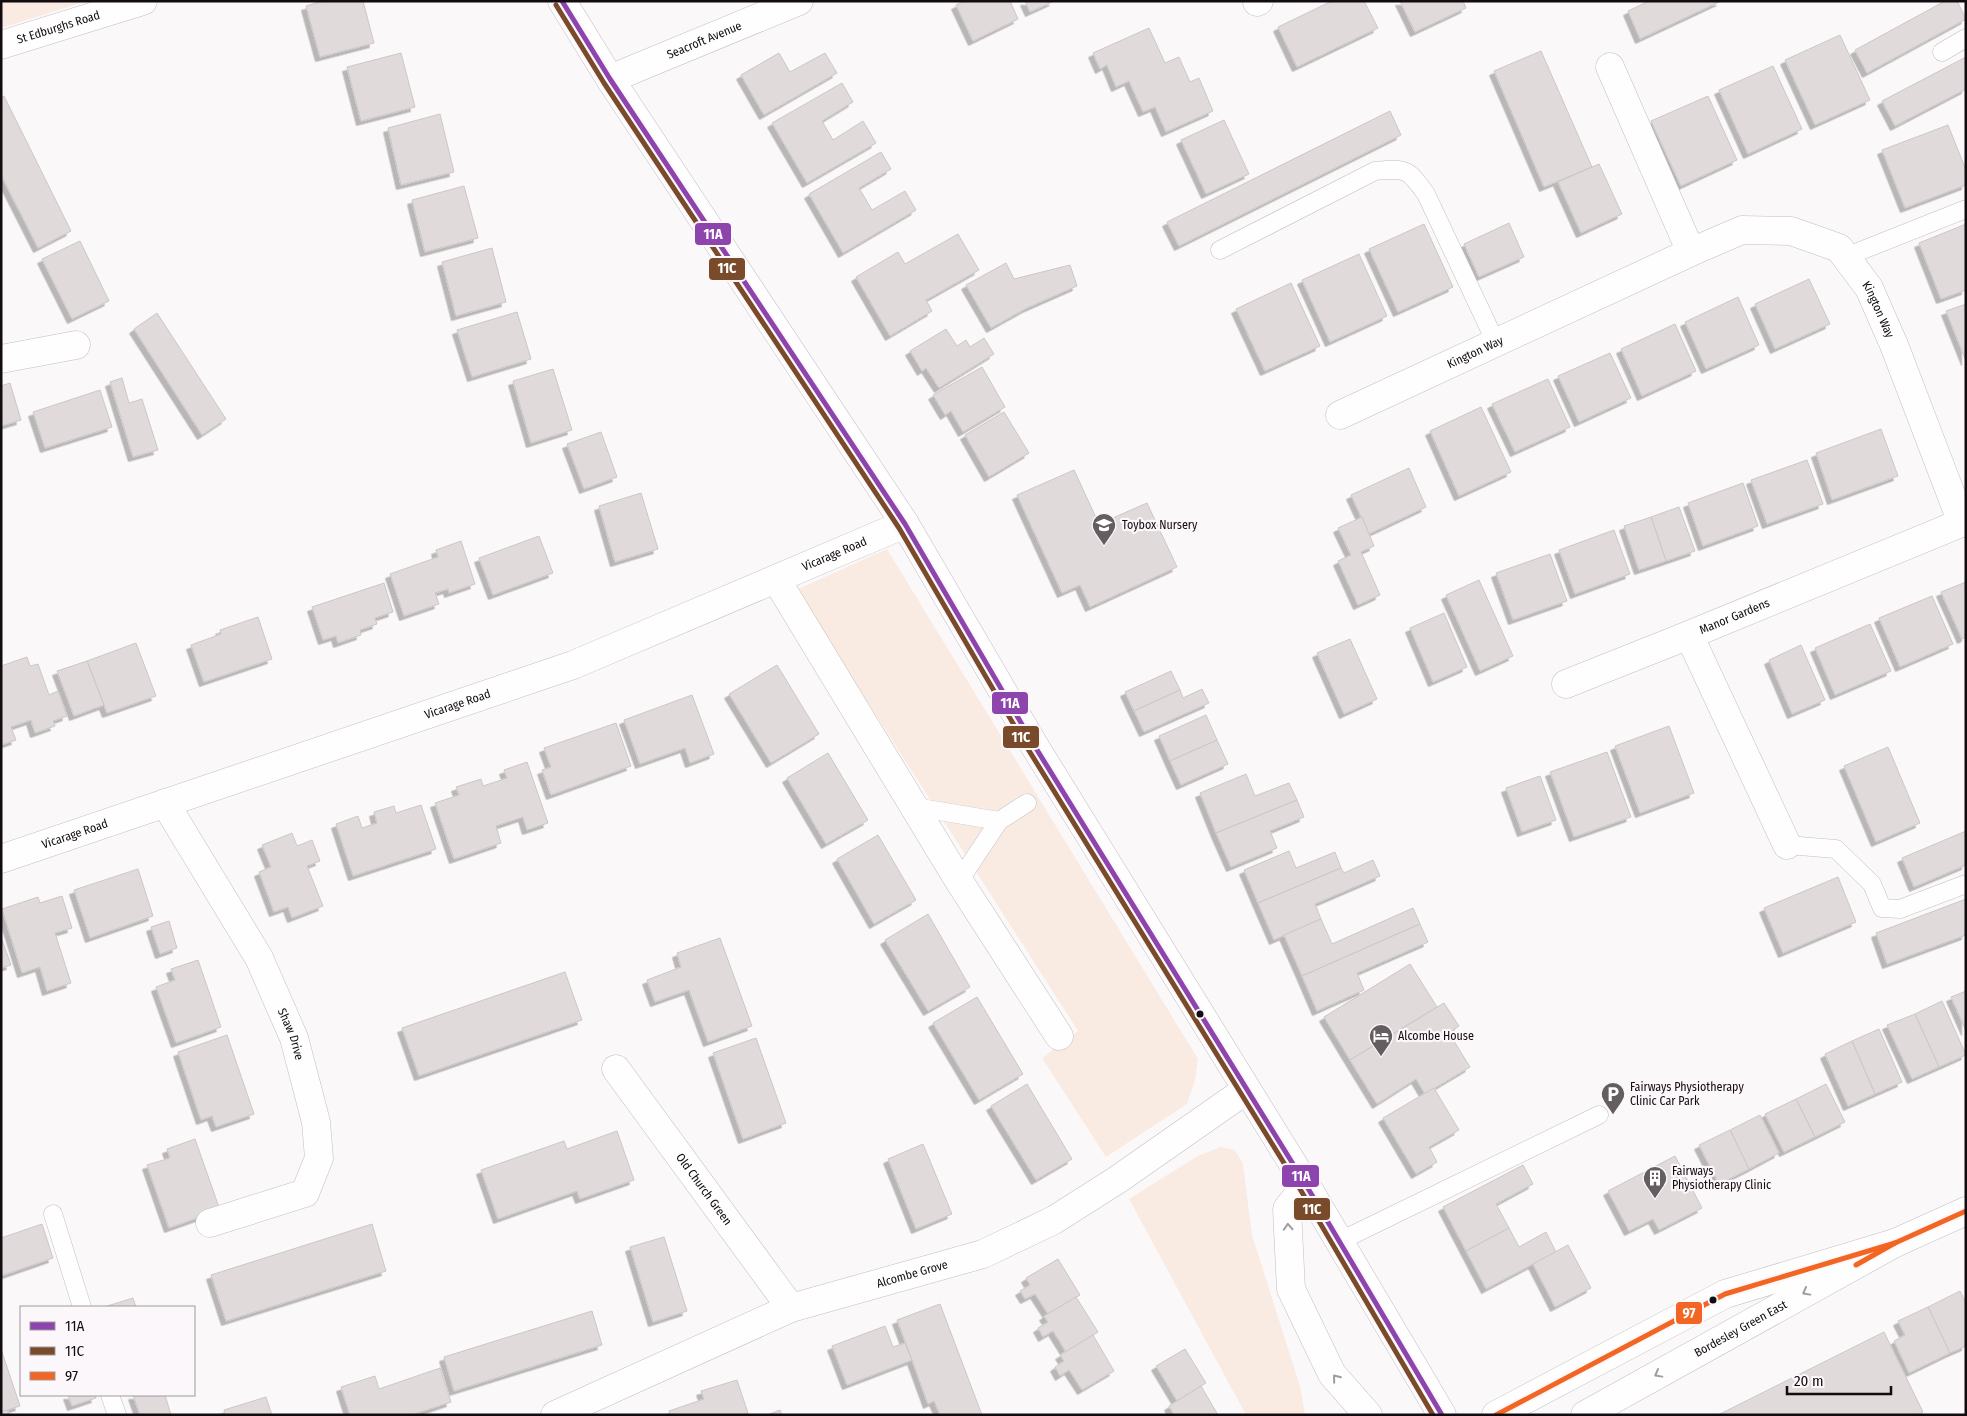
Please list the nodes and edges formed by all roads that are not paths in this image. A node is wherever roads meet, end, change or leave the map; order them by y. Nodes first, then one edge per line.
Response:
1 (143, 1) edge
2 (562, 1) edge
3 (799, 1) edge
4 (1966, 38) edge
5 (1, 44) edge
6 (1942, 52) dead end
7 (1610, 67) dead end
8 (610, 79) junction
9 (1966, 209) edge
10 (1220, 250) dead end
11 (1691, 252) junction
12 (1844, 257) junction
13 (1496, 342) junction
14 (76, 345) dead end
15 (1, 359) edge
16 (1340, 415) dead end
17 (1964, 522) edge
18 (905, 524) junction
19 (776, 579) junction
20 (1689, 635) junction
21 (1566, 684) dead end
22 (165, 803) junction
23 (1027, 803) dead end
24 (914, 807) junction
25 (999, 821) junction
26 (1787, 845) joint
27 (1, 858) edge
28 (959, 881) junction
29 (1966, 884) edge
30 (1059, 1036) dead end
31 (616, 1069) dead end
32 (1246, 1090) junction
33 (1599, 1115) dead end
34 (1306, 1185) junction
35 (1966, 1211) edge
36 (53, 1214) dead end
37 (210, 1223) dead end
38 (1340, 1241) junction
39 (1895, 1243) junction
40 (82, 1306) edge
41 (791, 1308) junction
42 (110, 1396) edge
43 (117, 1415) edge
44 (555, 1415) edge
45 (1368, 1415) edge
46 (1442, 1415) edge
47 (1496, 1415) edge
48 (1585, 1415) edge

1 - 5 street, St Edburghs Road
2 - 8 street
3 - 8 street, Seacroft Avenue
4 - 6 lane
7 - 11 street
8 - 18 street
9 - 12 lane
10 - 13 lane
11 - 12 street, Kington Way
11 - 13 street, Kington Way
12 - 17 street, Kington Way
13 - 16 street, Kington Way
14 - 15 street
17 - 20 street, Manor Gardens
18 - 19 street, Vicarage Road
18 - 32 street
19 - 22 street, Vicarage Road
19 - 24 street
20 - 21 street
20 - 26 street, Manor Gardens
22 - 27 street, Vicarage Road
22 - 37 street, Shaw Drive
23 - 25 lane
24 - 25 lane
24 - 28 street
25 - 28 lane
26 - 29 lane
28 - 30 street
31 - 41 street, Old Church Green
32 - 34 street
32 - 41 street, Alcombe Grove
33 - 38 lane
34 - 38 street
45 -> 34 street
35 - 39 street, Bordesley Green East
36 - 40 lane
38 - 46 street
39 - 47 street, Bordesley Green East
39 -> 48 street, Bordesley Green East
41 - 44 street, Alcombe Grove
42 - 43 lane

